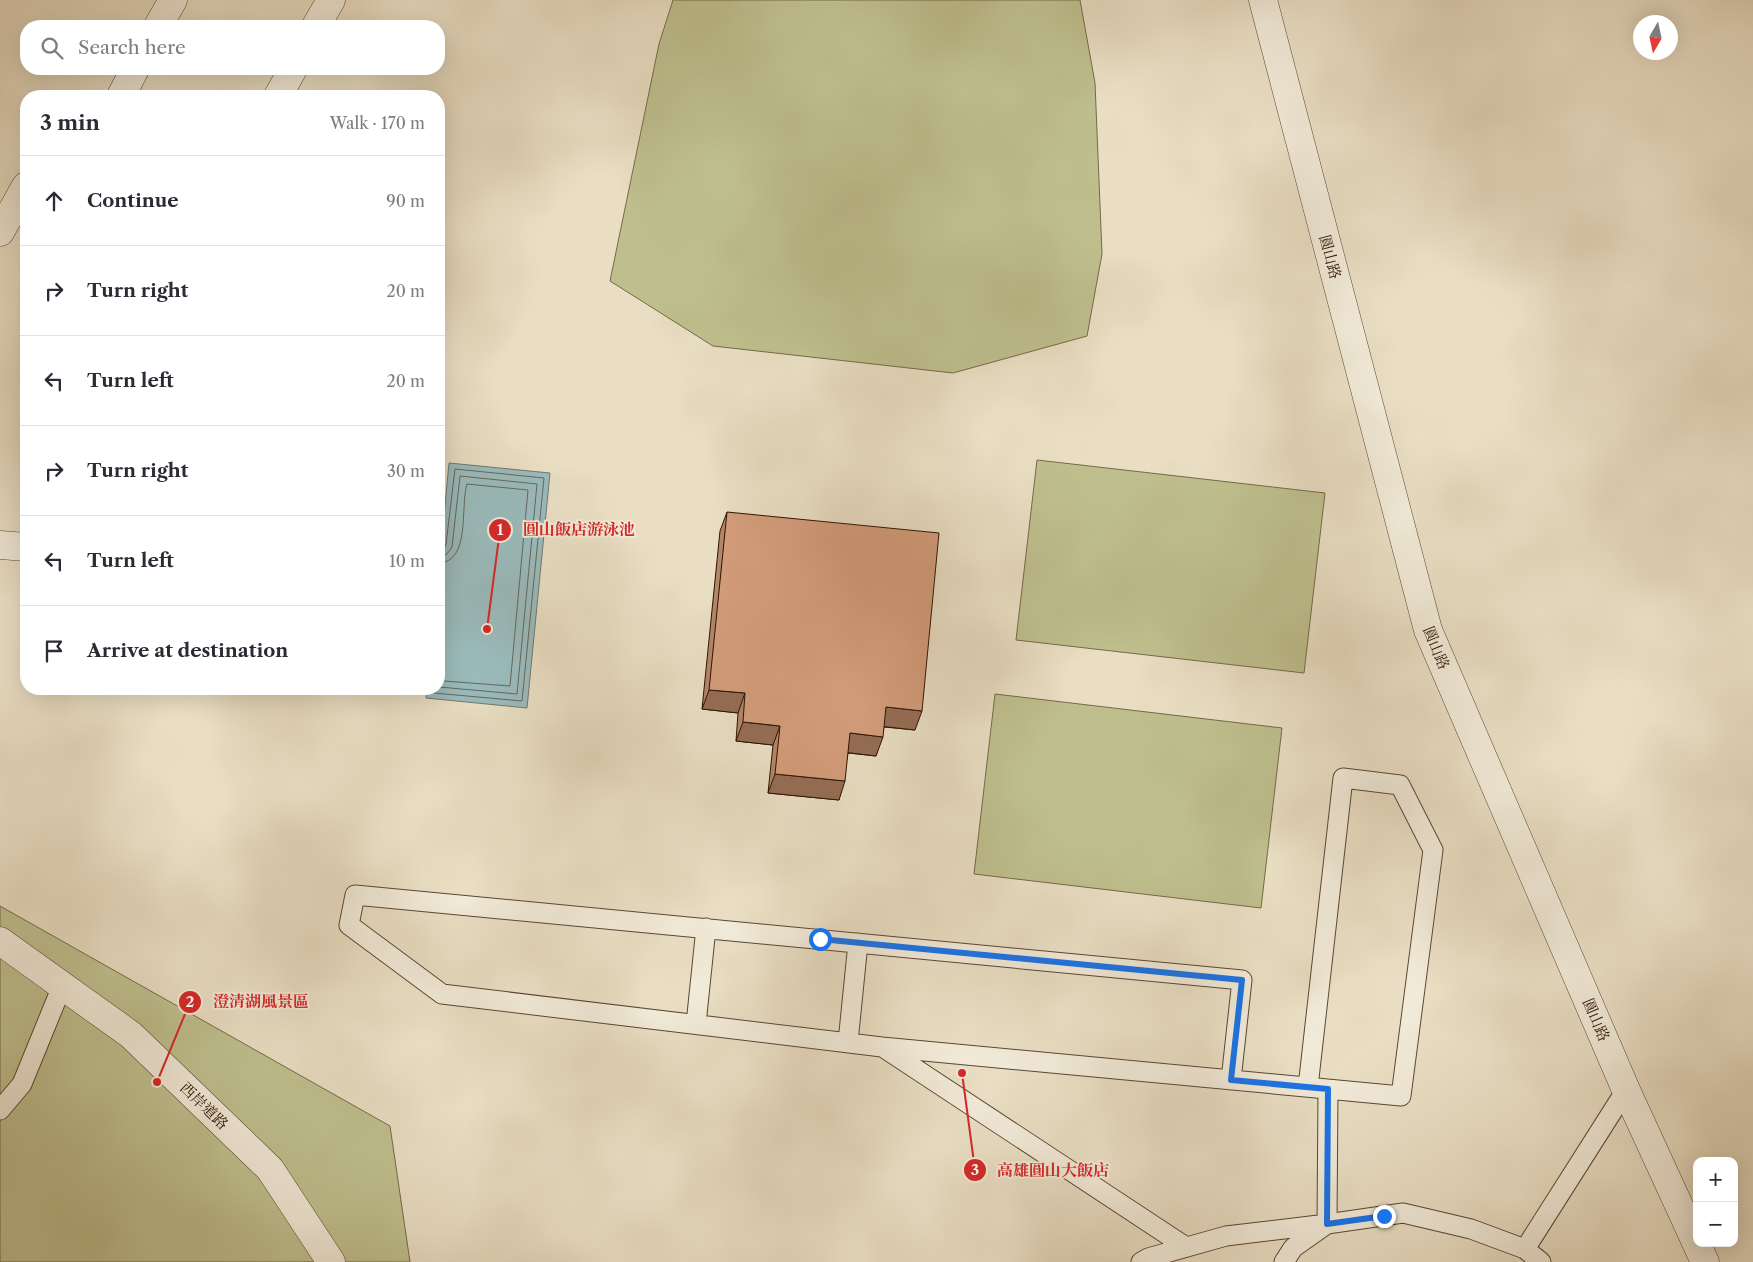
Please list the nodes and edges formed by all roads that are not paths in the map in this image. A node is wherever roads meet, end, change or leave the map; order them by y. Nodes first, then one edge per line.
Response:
1 (173, 0) edge
2 (331, 0) edge
3 (1263, 0) edge
4 (161, 20) edge
5 (319, 20) edge
6 (132, 75) edge
7 (290, 75) edge
8 (124, 90) edge
9 (281, 90) edge
10 (20, 197) edge
11 (0, 232) edge
12 (0, 545) edge
13 (20, 546) edge
14 (706, 928) junction
15 (0, 942) edge
16 (858, 943) junction
17 (62, 986) junction
18 (696, 1024) junction
19 (848, 1042) junction
20 (882, 1047) junction
21 (1231, 1080) junction
22 (1308, 1086) junction
23 (1328, 1089) junction
24 (1626, 1090) junction
25 (0, 1110) edge
26 (1327, 1224) junction
27 (1186, 1247) junction
28 (1525, 1249) junction
29 (331, 1262) edge
30 (1141, 1262) edge
31 (1284, 1262) edge
32 (1542, 1262) edge
33 (1705, 1262) edge

1 - 4 street
2 - 5 street
3 - 24 street, 圓山路
6 - 8 street
7 - 9 street
10 - 11 street
12 - 13 street
14 - 16 lane
14 - 18 lane
14 - 18 lane
15 - 17 street, 西岸道路
16 - 19 lane
16 - 21 lane
17 - 25 lane
17 - 29 street, 西岸道路
18 - 19 lane
19 - 20 lane
20 - 21 lane
20 - 27 lane
21 - 22 lane
22 - 23 lane
22 - 23 lane
23 - 26 lane
24 - 28 lane
24 - 33 street, 圓山路
26 - 27 lane
26 - 28 lane
26 - 31 lane
27 - 30 lane
28 - 32 lane

